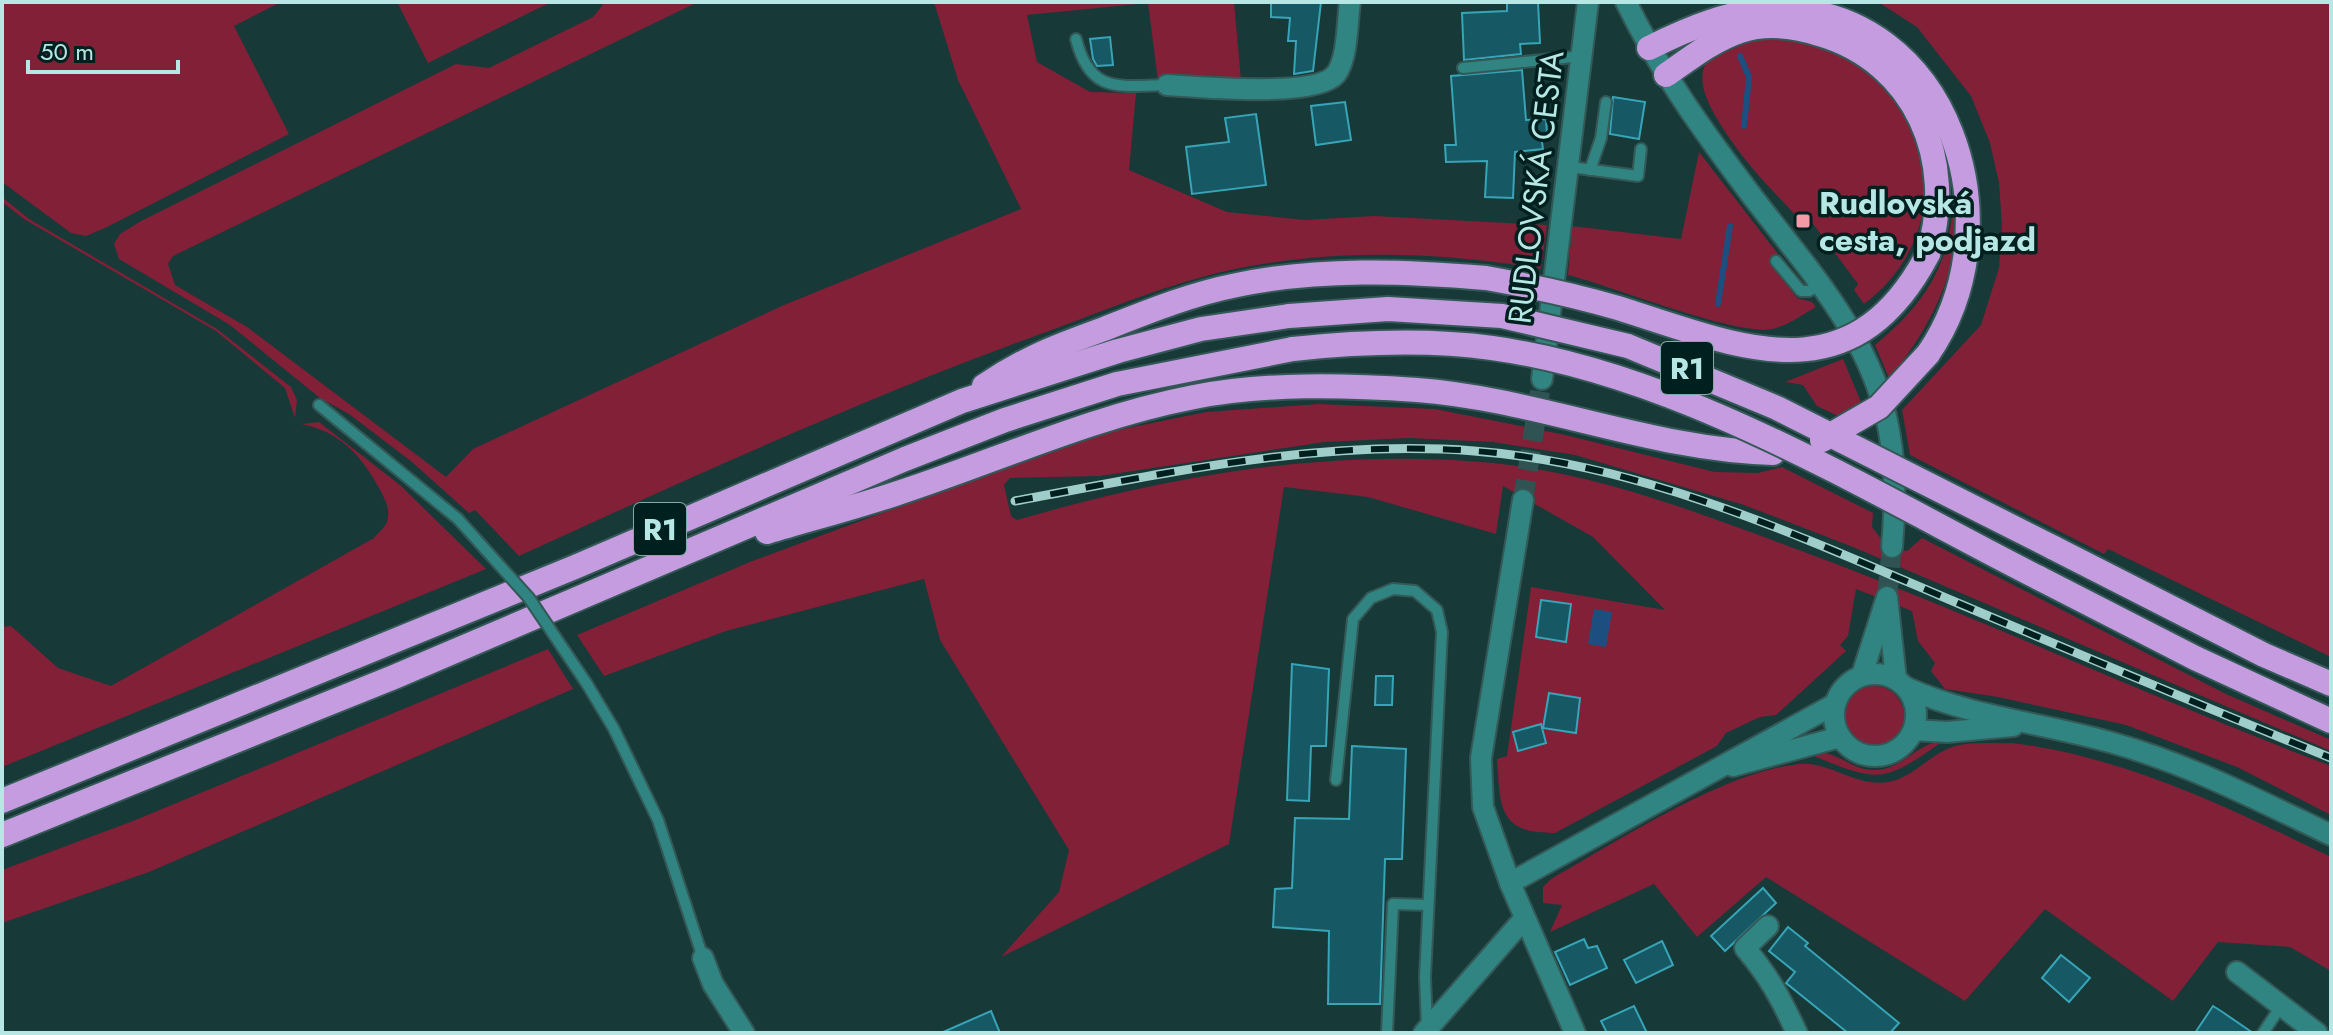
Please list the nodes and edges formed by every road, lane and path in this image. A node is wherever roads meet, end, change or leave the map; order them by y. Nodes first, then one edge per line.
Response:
1 (1350, 2) edge
2 (1588, 2) edge
3 (1626, 2) edge
4 (1076, 39) dead end
5 (1649, 48) junction
6 (1583, 56) junction
7 (1463, 68) dead end
8 (1666, 75) junction
9 (1167, 85) joint
10 (1606, 102) dead end
11 (1641, 149) dead end
12 (1580, 168) junction
13 (1776, 261) dead end
14 (1822, 283) junction
15 (1542, 379) tunnel mouth
16 (962, 401) junction
17 (319, 405) dead end
18 (1523, 500) tunnel mouth
19 (1892, 547) tunnel mouth
20 (674, 559) junction
21 (1862, 675) junction
22 (1902, 684) junction
23 (2331, 684) edge
24 (1835, 704) junction
25 (2331, 721) edge
26 (2035, 724) junction
27 (1914, 730) junction
28 (1840, 737) junction
29 (1702, 775) junction
30 (1336, 780) dead end
31 (2, 801) edge
32 (2, 835) edge
33 (2331, 835) edge
34 (1510, 883) junction
35 (1428, 905) junction
36 (1523, 920) junction
37 (1768, 926) dead end
38 (703, 958) joint
39 (2237, 972) dead end
40 (2281, 1006) junction
41 (1426, 1030) edge
42 (2306, 1030) edge
43 (744, 1033) edge
44 (1387, 1033) edge
45 (1575, 1033) edge
46 (1797, 1033) edge
47 (2263, 1033) edge

1 - 9 street
2 - 6 street, RUDLOVSKÁ CESTA
3 - 5 street
4 - 9 lane
5 - 8 street
5 - 20 highway, bridge
6 - 7 lane
6 - 12 street, RUDLOVSKÁ CESTA
8 - 14 street
8 - 16 highway, bridge
10 - 12 lane
11 - 12 lane
12 - 15 street, RUDLOVSKÁ CESTA
13 - 14 lane
14 - 19 street
16 - 23 highway, R1, bridge
16 - 31 highway, R1
17 - 38 lane, bridge
18 - 34 street
20 - 25 highway, R1, bridge
20 - 32 highway, R1
21 - 22 street
21 - 22 street
21 - 24 street
22 - 26 street
22 - 27 street
24 - 28 street
24 - 29 street
26 - 27 street
26 - 33 street
27 - 28 street
28 - 29 street
29 - 34 street
30 - 35 lane
34 - 36 street
35 - 41 lane
35 - 44 lane
36 - 41 street
36 - 45 street
37 - 46 street
38 - 43 street
39 - 40 street
40 - 42 street
40 - 47 lane

